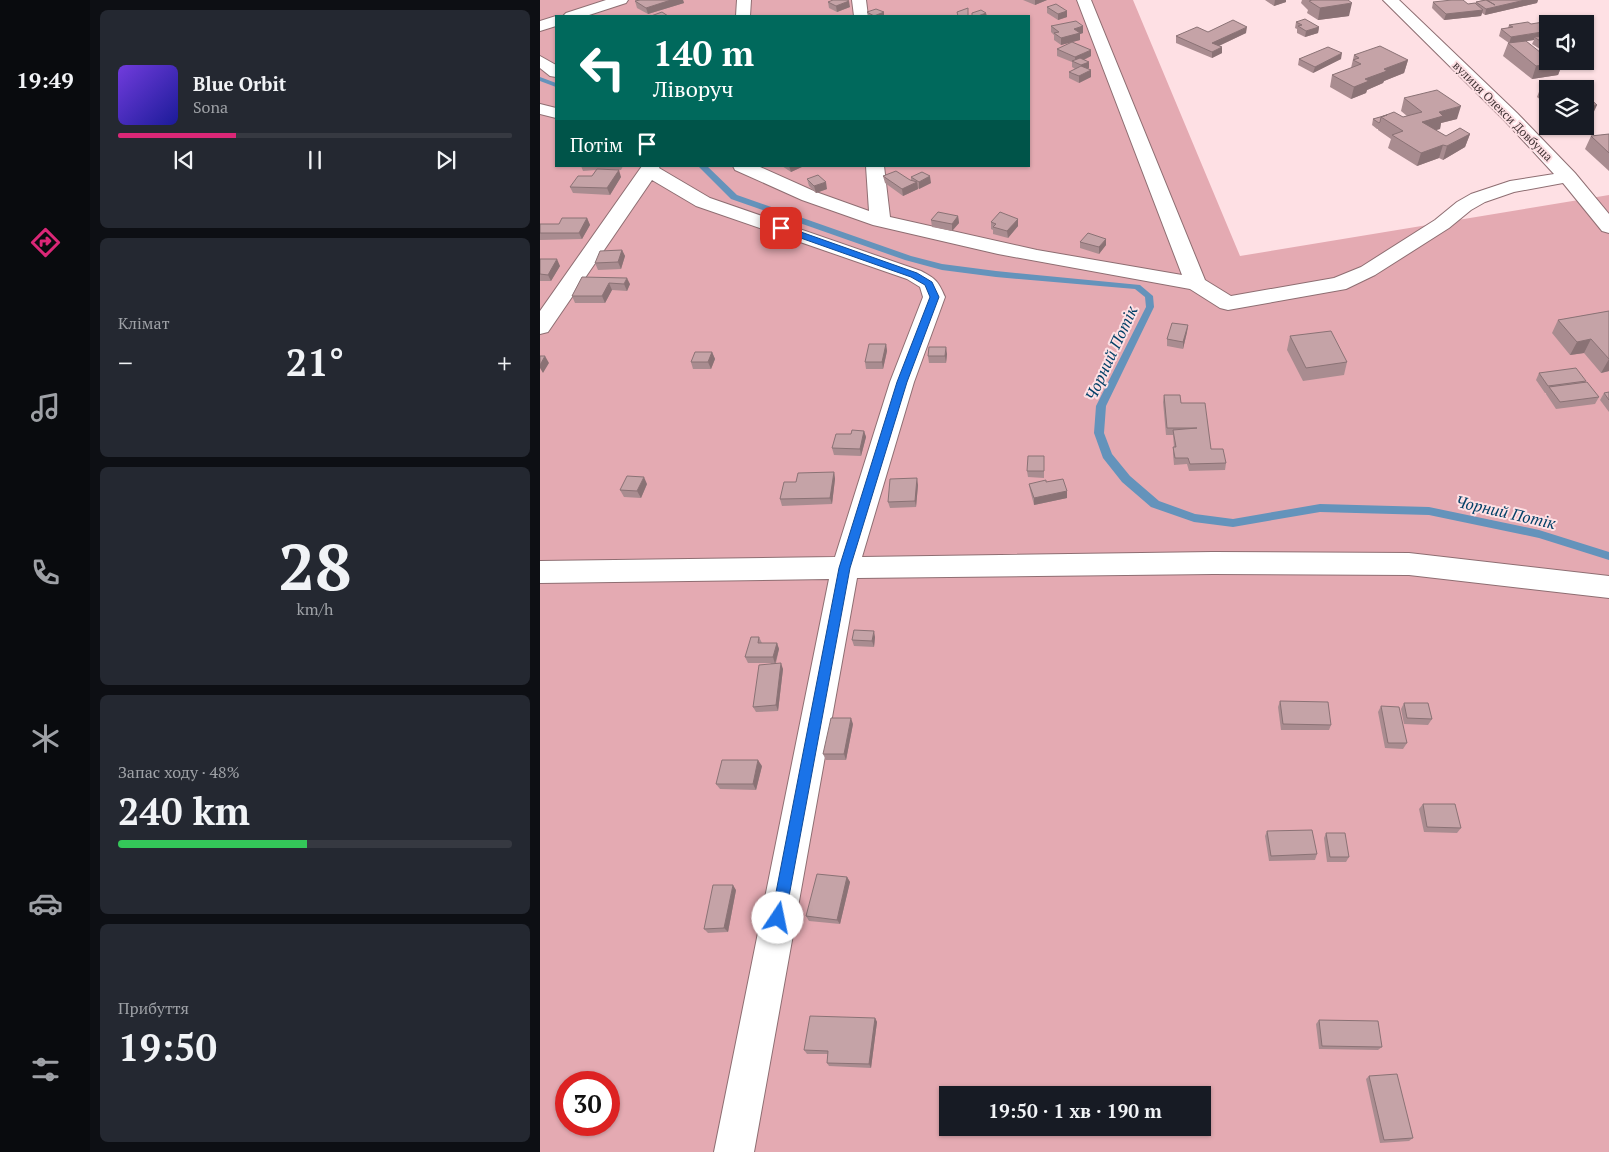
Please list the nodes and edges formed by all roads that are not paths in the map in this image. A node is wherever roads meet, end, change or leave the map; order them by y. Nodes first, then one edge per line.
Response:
1 (744, 0) edge
2 (859, 0) edge
3 (1084, 0) edge
4 (1390, 0) edge
5 (628, 3) edge
6 (575, 15) edge
7 (742, 15) edge
8 (861, 15) edge
9 (555, 21) edge
10 (540, 26) edge
11 (540, 61) edge
12 (555, 71) edge
13 (540, 109) edge
14 (555, 114) edge
15 (744, 167) edge
16 (874, 167) edge
17 (650, 168) edge
18 (1568, 177) junction
19 (880, 221) junction
20 (1609, 227) edge
21 (1196, 284) junction
22 (540, 327) edge
23 (845, 568) junction
24 (540, 572) edge
25 (1609, 587) edge
26 (734, 1152) edge

1 - 7 street
2 - 8 street
3 - 21 street
4 - 18 street, вулиця Олекси Довбуша
5 - 6 street
9 - 10 street
11 - 12 street
13 - 14 street
15 - 19 street
16 - 19 street
17 - 22 street
17 - 23 street
18 - 20 street, вулиця Олекси Довбуша
18 - 21 street
19 - 21 street
23 - 24 street
23 - 25 street
23 - 26 street

